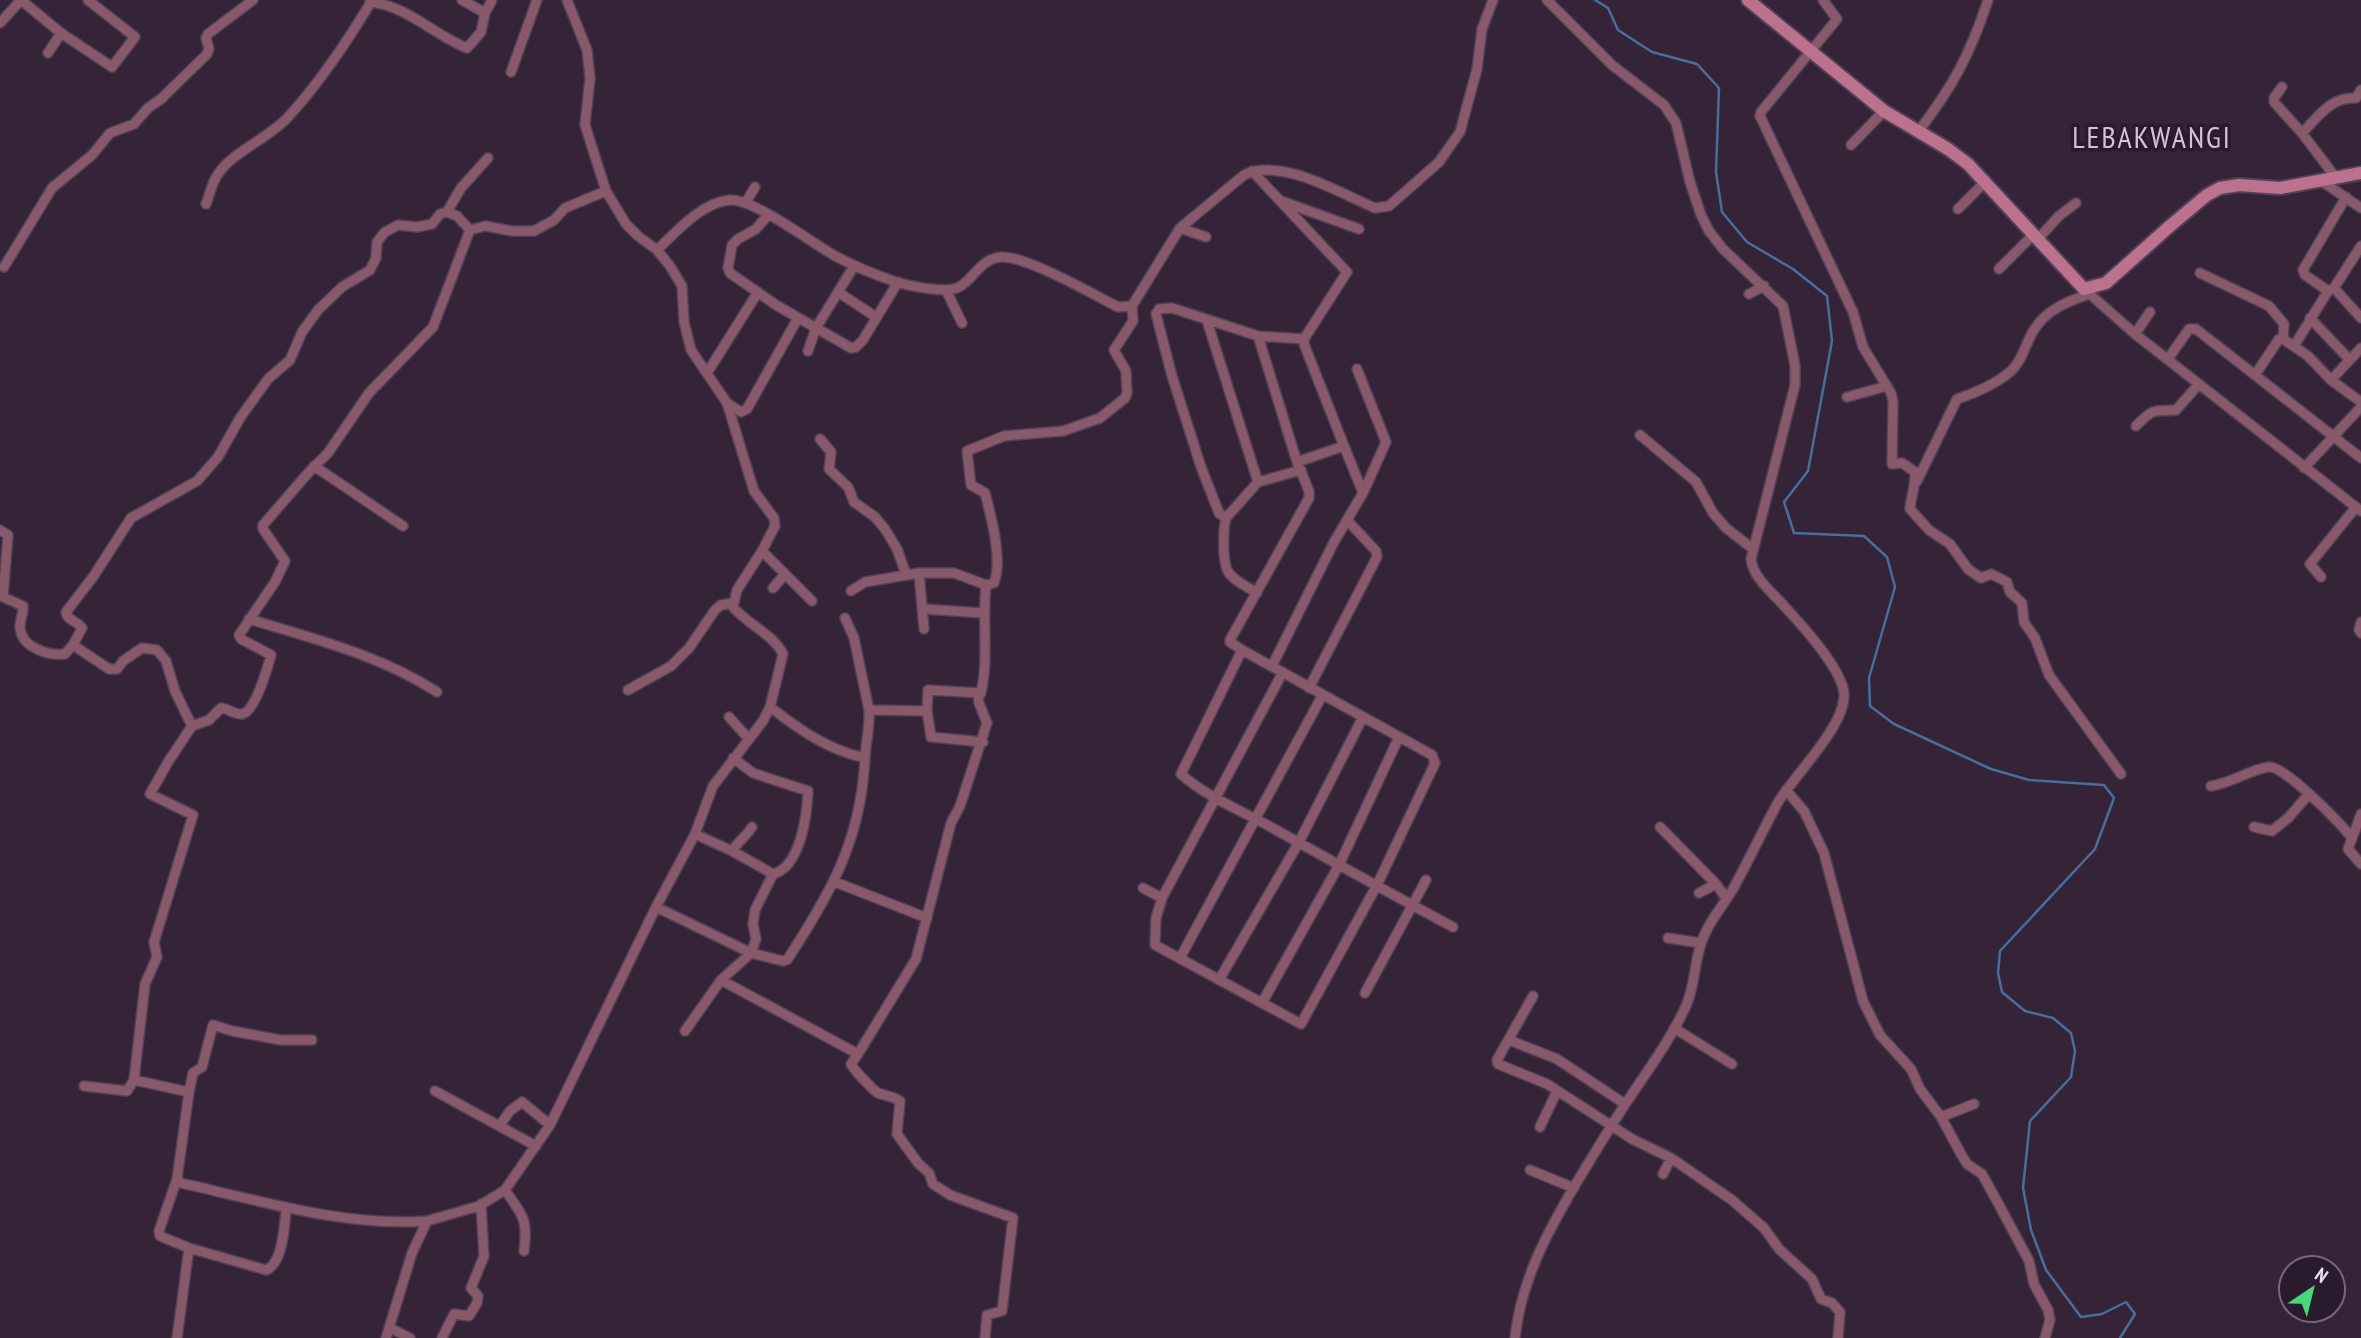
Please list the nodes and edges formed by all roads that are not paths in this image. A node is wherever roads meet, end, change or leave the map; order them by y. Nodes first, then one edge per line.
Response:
1 (21, 0) edge
2 (88, 0) edge
3 (253, 0) edge
4 (462, 0) edge
5 (492, 0) edge
6 (537, 0) edge
7 (567, 0) edge
8 (1493, 0) edge
9 (1547, 0) edge
10 (1823, 0) edge
11 (1988, 0) edge
12 (371, 1) edge
13 (1753, 1) edge
14 (485, 13) junction
15 (0, 23) edge
16 (61, 33) junction
17 (1811, 52) junction
18 (48, 53) dead end
19 (511, 72) dead end
20 (2282, 87) dead end
21 (2361, 90) edge
22 (1878, 116) junction
23 (1918, 132) junction
24 (2302, 133) junction
25 (1851, 145) dead end
26 (488, 159) dead end
27 (1252, 171) junction
28 (2361, 173) edge
29 (2330, 180) junction
30 (1985, 182) junction
31 (755, 187) dead end
32 (606, 191) junction
33 (2346, 197) junction
34 (1280, 200) junction
35 (746, 202) junction
36 (2076, 203) dead end
37 (206, 204) dead end
38 (2361, 208) edge
39 (1958, 209) dead end
40 (447, 212) junction
41 (768, 215) junction
42 (1180, 228) junction
43 (1359, 229) dead end
44 (470, 230) junction
45 (1206, 237) dead end
46 (2035, 238) junction
47 (657, 250) junction
48 (2359, 253) edge
49 (854, 266) junction
50 (4, 267) dead end
51 (1998, 269) dead end
52 (2200, 273) dead end
53 (898, 282) junction
54 (1764, 286) junction
55 (2331, 289) junction
56 (946, 290) junction
57 (2086, 291) junction
58 (758, 292) junction
59 (838, 292) junction
60 (1749, 294) dead end
61 (1133, 309) junction
62 (2150, 312) dead end
63 (876, 317) junction
64 (798, 318) junction
65 (2310, 318) junction
66 (2361, 318) edge
67 (1207, 321) junction
68 (962, 323) dead end
69 (816, 328) junction
70 (2135, 334) junction
71 (1258, 336) junction
72 (1304, 339) junction
73 (2283, 340) junction
74 (2294, 346) junction
75 (2361, 348) edge
76 (808, 351) dead end
77 (2168, 359) junction
78 (2350, 359) junction
79 (1357, 369) dead end
80 (706, 373) junction
81 (2255, 375) junction
82 (2330, 380) junction
83 (2199, 384) junction
84 (1887, 386) junction
85 (1847, 397) dead end
86 (727, 403) junction
87 (2361, 405) edge
88 (2136, 426) dead end
89 (1640, 435) dead end
90 (2332, 436) junction
91 (820, 439) dead end
92 (1345, 446) junction
93 (2361, 458) edge
94 (314, 466) junction
95 (1299, 466) junction
96 (2304, 468) junction
97 (1258, 482) junction
98 (1916, 483) junction
99 (1363, 493) junction
100 (2358, 509) edge
101 (1226, 518) junction
102 (1347, 520) junction
103 (403, 526) dead end
104 (0, 530) edge
105 (1754, 549) junction
106 (762, 551) junction
107 (919, 572) junction
108 (785, 574) junction
109 (906, 574) junction
110 (2321, 577) dead end
111 (986, 586) junction
112 (773, 588) dead end
113 (851, 591) dead end
114 (1256, 593) junction
115 (812, 601) dead end
116 (733, 603) junction
117 (924, 609) junction
118 (983, 613) junction
119 (845, 618) dead end
120 (249, 619) junction
121 (2361, 622) edge
122 (924, 629) dead end
123 (2361, 633) edge
124 (73, 645) junction
125 (1242, 650) junction
126 (1272, 666) junction
127 (1283, 672) junction
128 (1309, 688) junction
129 (628, 690) dead end
130 (437, 692) dead end
131 (978, 695) junction
132 (1322, 696) junction
133 (770, 707) junction
134 (869, 710) junction
135 (927, 710) junction
136 (729, 717) dead end
137 (1363, 718) junction
138 (192, 726) junction
139 (1399, 737) junction
140 (749, 738) junction
141 (983, 741) junction
142 (733, 758) junction
143 (865, 758) junction
144 (2121, 774) dead end
145 (2211, 786) dead end
146 (1786, 790) junction
147 (2308, 795) junction
148 (1217, 798) junction
149 (2361, 814) edge
150 (1254, 818) junction
151 (752, 827) dead end
152 (1660, 827) dead end
153 (2254, 827) dead end
154 (695, 834) junction
155 (2352, 838) junction
156 (1298, 842) junction
157 (732, 851) junction
158 (1339, 864) junction
159 (2361, 864) edge
160 (773, 874) junction
161 (1426, 880) dead end
162 (835, 882) junction
163 (1716, 884) junction
164 (1377, 886) junction
165 (1143, 888) dead end
166 (1699, 893) dead end
167 (1162, 898) junction
168 (1726, 898) junction
169 (1413, 906) junction
170 (656, 907) junction
171 (927, 918) junction
172 (1453, 927) dead end
173 (1668, 938) dead end
174 (1701, 943) junction
175 (751, 953) junction
176 (1180, 958) junction
177 (721, 980) junction
178 (1219, 980) junction
179 (1365, 993) dead end
180 (1533, 996) dead end
181 (1262, 1003) junction
182 (1674, 1028) junction
183 (685, 1031) dead end
184 (312, 1040) dead end
185 (1514, 1042) dead end
186 (858, 1054) junction
187 (1732, 1063) dead end
188 (134, 1080) junction
189 (84, 1086) dead end
190 (189, 1091) junction
191 (435, 1091) dead end
192 (1557, 1091) junction
193 (1625, 1104) junction
194 (1974, 1104) dead end
195 (1941, 1117) junction
196 (500, 1125) junction
197 (550, 1125) junction
198 (1611, 1125) junction
199 (1540, 1127) dead end
200 (536, 1146) junction
201 (1671, 1158) junction
202 (1530, 1170) dead end
203 (1662, 1174) dead end
204 (177, 1179) junction
205 (1574, 1188) junction
206 (505, 1190) junction
207 (481, 1204) junction
208 (286, 1207) junction
209 (427, 1221) junction
210 (189, 1248) junction
211 (524, 1251) dead end
212 (390, 1328) junction
213 (177, 1338) edge
214 (386, 1338) edge
215 (410, 1338) edge
216 (442, 1338) edge
217 (985, 1338) edge
218 (1515, 1338) edge
219 (1838, 1338) edge
220 (2045, 1338) edge

1 - 15 street
1 - 16 street
2 - 16 street
3 - 50 street
4 - 14 street
5 - 14 street
6 - 19 street
7 - 32 street
8 - 27 street
9 - 54 street
10 - 17 street
11 - 23 street
12 - 14 street
12 - 37 street
13 - 17 street
16 - 18 street
17 - 22 street
17 - 84 street
20 - 24 street
21 - 24 street
22 - 23 street
22 - 25 street
23 - 30 street
24 - 29 street
26 - 40 street
27 - 34 street
27 - 42 street
28 - 29 street
29 - 33 street
29 - 57 street
30 - 39 street
30 - 46 street
31 - 35 street
32 - 44 street
32 - 47 street
33 - 38 street
33 - 55 street
34 - 43 street
34 - 72 street
35 - 41 street
35 - 47 street
36 - 46 street
40 - 44 street
40 - 124 street
41 - 49 street
41 - 58 street
42 - 45 street
42 - 61 street
44 - 94 street
46 - 51 street
46 - 57 street
47 - 80 street
48 - 55 street
49 - 53 street
49 - 59 street
52 - 73 street
53 - 56 street
53 - 63 street
54 - 60 street
54 - 105 street
55 - 65 street
55 - 66 street
56 - 61 street
56 - 68 street
57 - 70 street
57 - 98 street
58 - 64 street
58 - 80 street
59 - 63 street
59 - 69 street
61 - 111 street
62 - 70 street
63 - 69 street
64 - 69 street
64 - 86 street
65 - 74 street
65 - 78 street
67 - 71 street
67 - 97 street
67 - 101 street
69 - 76 street
70 - 77 street
71 - 72 street
71 - 95 street
72 - 92 street
73 - 74 street
73 - 81 street
74 - 82 street
75 - 78 street
77 - 81 street
77 - 83 street
78 - 82 street
79 - 99 street
80 - 86 street
81 - 90 street
82 - 87 street
83 - 88 street
83 - 96 street
84 - 85 street
84 - 98 street
86 - 106 street
87 - 90 street
89 - 105 street
90 - 93 street
90 - 96 street
91 - 109 street
92 - 95 street
92 - 99 street
94 - 103 street
94 - 120 street
95 - 97 street
95 - 114 street
96 - 100 street
97 - 101 street
98 - 144 street
99 - 102 street
100 - 110 street
101 - 114 street
102 - 126 street
102 - 128 street
104 - 124 street
105 - 146 street
106 - 108 street
106 - 116 street
107 - 109 street
107 - 111 street
107 - 117 street
108 - 112 street
108 - 115 street
109 - 113 street
111 - 118 street
114 - 125 street
116 - 129 street
116 - 133 street
117 - 118 street
117 - 122 street
118 - 131 street
119 - 134 street
120 - 130 street
120 - 138 street
121 - 123 street
124 - 138 street
125 - 126 street
125 - 148 street
126 - 127 street
127 - 128 street
127 - 148 street
128 - 132 street
131 - 135 street
131 - 141 street
132 - 137 street
132 - 150 street
133 - 140 street
133 - 143 street
134 - 135 street
134 - 143 street
135 - 141 street
136 - 140 street
137 - 139 street
137 - 156 street
138 - 188 street
139 - 158 street
139 - 164 street
140 - 142 street
141 - 171 street
142 - 154 street
142 - 160 street
143 - 162 street
145 - 147 street
146 - 168 street
146 - 195 street
147 - 153 street
147 - 155 street
148 - 150 street
148 - 167 street
149 - 155 street
150 - 156 street
150 - 176 street
151 - 157 street
152 - 163 street
154 - 157 street
154 - 170 street
155 - 159 street
156 - 158 street
156 - 178 street
157 - 160 street
158 - 164 street
158 - 181 street
160 - 175 street
161 - 169 street
162 - 171 street
162 - 175 street
163 - 166 street
163 - 168 street
164 - 169 street
164 - 181 street
165 - 167 street
167 - 176 street
168 - 174 street
169 - 172 street
169 - 179 street
170 - 175 street
170 - 197 street
171 - 186 street
173 - 174 street
174 - 182 street
175 - 177 street
176 - 178 street
177 - 183 street
177 - 186 street
178 - 181 street
180 - 192 street
182 - 187 street
182 - 193 street
184 - 190 street
185 - 193 street
186 - 217 street
188 - 189 street
188 - 190 street
190 - 204 street
191 - 196 street
192 - 198 street
192 - 199 street
193 - 198 street
194 - 195 street
195 - 220 street
196 - 197 street
196 - 200 street
197 - 200 street
198 - 201 street
198 - 205 street
200 - 206 street
201 - 203 street
201 - 219 street
202 - 205 street
204 - 208 street
204 - 210 street
205 - 218 street
206 - 207 street
206 - 211 street
207 - 209 street
207 - 216 street
208 - 209 street
208 - 210 street
209 - 212 street
210 - 213 street
212 - 214 street
212 - 215 street

